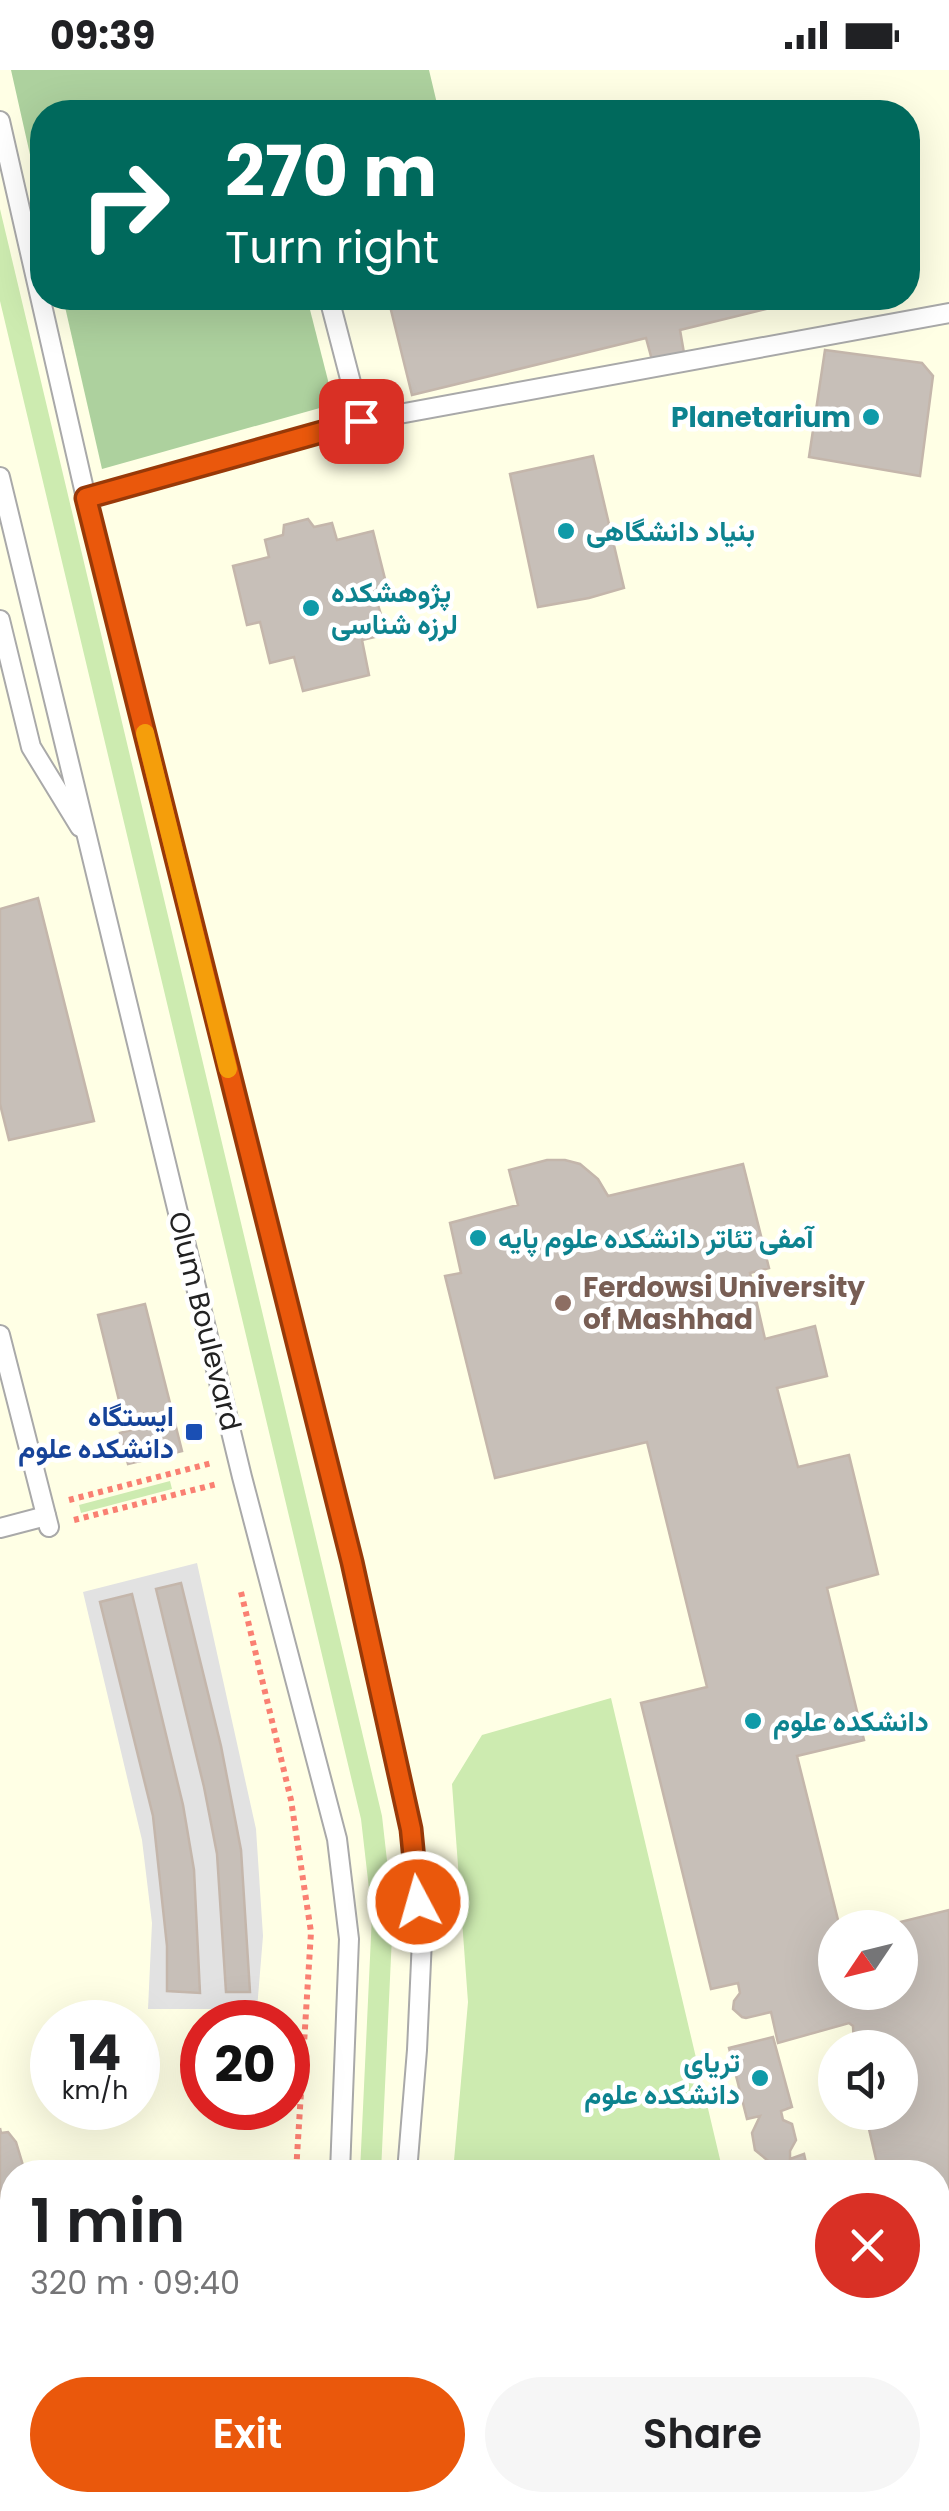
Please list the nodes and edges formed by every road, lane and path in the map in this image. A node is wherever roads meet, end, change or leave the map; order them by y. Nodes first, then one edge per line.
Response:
1 (0, 121) edge
2 (30, 253) edge
3 (43, 310) edge
4 (333, 310) edge
5 (949, 312) edge
6 (361, 421) junction
7 (0, 477) edge
8 (86, 498) junction
9 (0, 620) edge
10 (89, 842) junction
11 (0, 1335) edge
12 (237, 1456) junction
13 (242, 1478) junction
14 (46, 1517) junction
15 (0, 1528) edge
16 (238, 1577) dead end
17 (297, 2160) edge
18 (341, 2160) edge
19 (408, 2160) edge

1 - 2 lane
3 - 8 lane
4 - 6 lane
5 - 6 lane
6 - 8 lane
7 - 10 lane, Olum Boulevard
8 - 19 lane
9 - 10 lane
10 - 12 lane, Olum Boulevard
11 - 14 lane
12 - 13 lane, Olum Boulevard
12 - 14 path
13 - 14 path
13 - 18 lane, Olum Boulevard
14 - 15 lane
16 - 17 path

